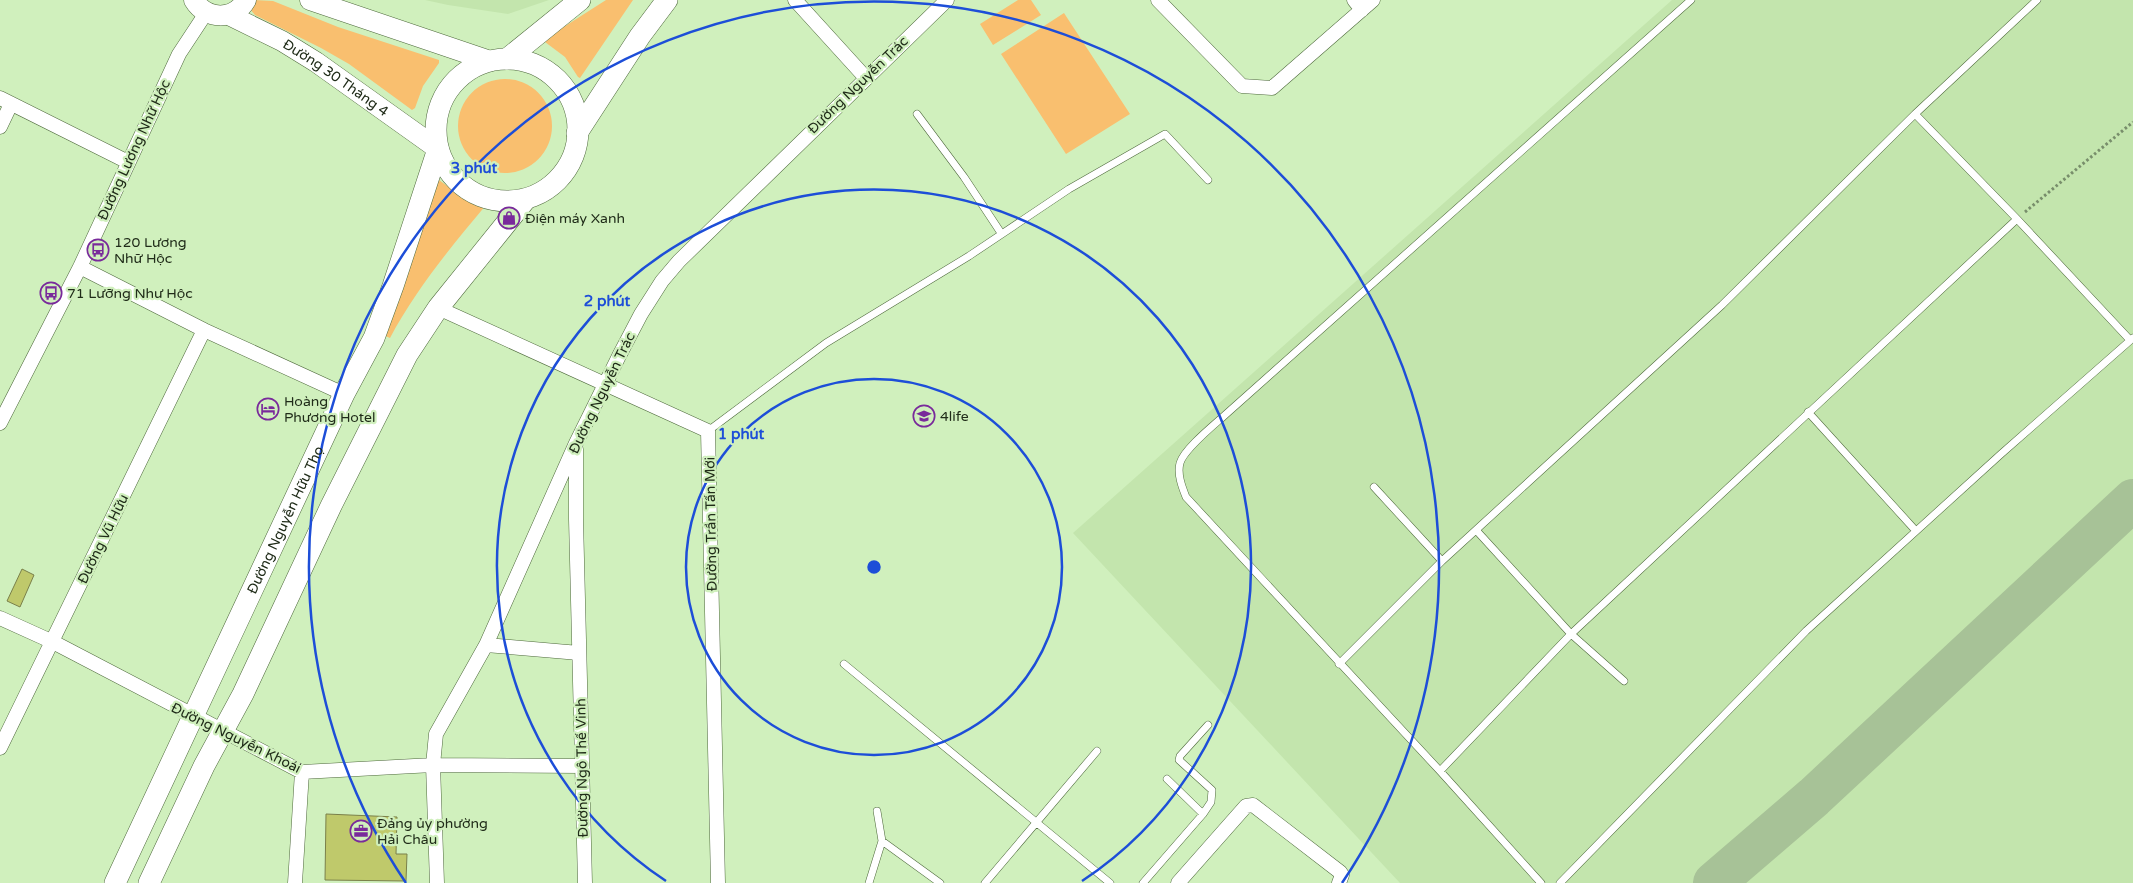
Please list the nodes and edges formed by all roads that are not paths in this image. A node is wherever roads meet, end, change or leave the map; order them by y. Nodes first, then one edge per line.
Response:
1 (246, 0) edge
2 (580, 0) edge
3 (667, 0) edge
4 (794, 0) edge
5 (947, 0) edge
6 (1158, 0) edge
7 (1691, 0) edge
8 (2037, 0) edge
9 (313, 1) edge
10 (1363, 3) edge
11 (196, 4) edge
12 (229, 15) junction
13 (499, 60) junction
14 (865, 78) junction
15 (5, 101) edge
16 (916, 114) dead end
17 (1915, 114) junction
18 (0, 127) edge
19 (577, 133) junction
20 (438, 150) junction
21 (128, 162) junction
22 (1208, 180) dead end
23 (526, 200) junction
24 (2017, 219) junction
25 (1001, 233) junction
26 (80, 267) junction
27 (438, 308) junction
28 (204, 330) junction
29 (2132, 339) edge
30 (605, 385) junction
31 (344, 394) junction
32 (1808, 412) junction
33 (0, 423) edge
34 (708, 431) junction
35 (576, 443) junction
36 (1374, 487) dead end
37 (1476, 530) junction
38 (1916, 531) junction
39 (1442, 561) junction
40 (0, 618) edge
41 (1571, 634) junction
42 (53, 642) junction
43 (486, 644) junction
44 (579, 653) junction
45 (844, 664) dead end
46 (1339, 664) junction
47 (1624, 681) dead end
48 (193, 717) junction
49 (1208, 725) dead end
50 (222, 731) junction
51 (0, 748) edge
52 (1097, 752) dead end
53 (434, 765) junction
54 (582, 766) junction
55 (1440, 771) junction
56 (302, 772) junction
57 (1167, 779) dead end
58 (877, 812) dead end
59 (1203, 814) junction
60 (1036, 822) junction
61 (882, 841) junction
62 (115, 883) edge
63 (149, 883) edge
64 (296, 883) edge
65 (438, 883) edge
66 (585, 883) edge
67 (718, 883) edge
68 (869, 883) edge
69 (940, 883) edge
70 (985, 883) edge
71 (1110, 883) edge
72 (1143, 883) edge
73 (1178, 883) edge
74 (1338, 883) edge
75 (1540, 883) edge
76 (1560, 883) edge

1 - 12 street
2 - 13 main road
3 - 19 main road
4 - 14 street
5 - 14 street, Đường Nguyễn Trác
6 - 10 street
7 - 46 lane
8 - 17 lane
9 - 13 street
11 - 12 street
11 - 21 street, Đường Lương Nhữ Hộc
12 - 20 street, Đường 30 Tháng 4
13 - 19 main road
13 - 20 main road
14 - 30 street, Đường Nguyễn Trác
15 - 18 street
15 - 21 street
16 - 25 lane
17 - 24 lane
17 - 37 lane
19 - 23 main road
20 - 23 main road
20 - 31 main road, Đường Nguyễn Hữu Thọ
21 - 26 street, Đường Lương Nhữ Hộc
22 - 25 lane
23 - 27 main road
24 - 29 lane
24 - 32 lane
25 - 34 lane
26 - 28 street
26 - 33 street, Đường Lương Nhữ Hộc
27 - 30 street
27 - 50 main road
28 - 31 street
28 - 42 street, Đường Vũ Hữu
29 - 38 lane
30 - 34 street
30 - 35 street, Đường Nguyễn Trác
31 - 48 main road, Đường Nguyễn Hữu Thọ
32 - 38 lane
32 - 41 lane
34 - 67 street, Đường Trần Tấn Mới
35 - 43 street, Đường Nguyễn Trác
35 - 44 street, Đường Ngô Thế Vinh
36 - 39 lane
37 - 39 lane
37 - 41 lane
38 - 76 lane
39 - 46 lane
40 - 42 street, Đường Nguyễn Khoái
41 - 47 lane
41 - 55 lane
42 - 48 street, Đường Nguyễn Khoái
42 - 51 street, Đường Vũ Hữu
43 - 44 street
43 - 53 street, Đường Nguyễn Trác
44 - 54 street, Đường Ngô Thế Vinh
45 - 60 lane
46 - 55 lane
48 - 50 street, Đường Nguyễn Khoái
48 - 62 main road, Đường Nguyễn Hữu Thọ
49 - 59 lane
50 - 56 street, Đường Nguyễn Khoái
50 - 63 main road
52 - 60 lane
53 - 54 street, Đường Nguyễn Khoái
53 - 56 street, Đường Nguyễn Khoái
53 - 65 street, Đường Nguyễn Trác
54 - 66 street, Đường Ngô Thế Vinh
55 - 75 lane
56 - 64 street
57 - 59 lane
58 - 61 lane
59 - 72 lane
60 - 70 lane
60 - 71 lane
61 - 68 lane
61 - 69 lane
73 - 74 street

